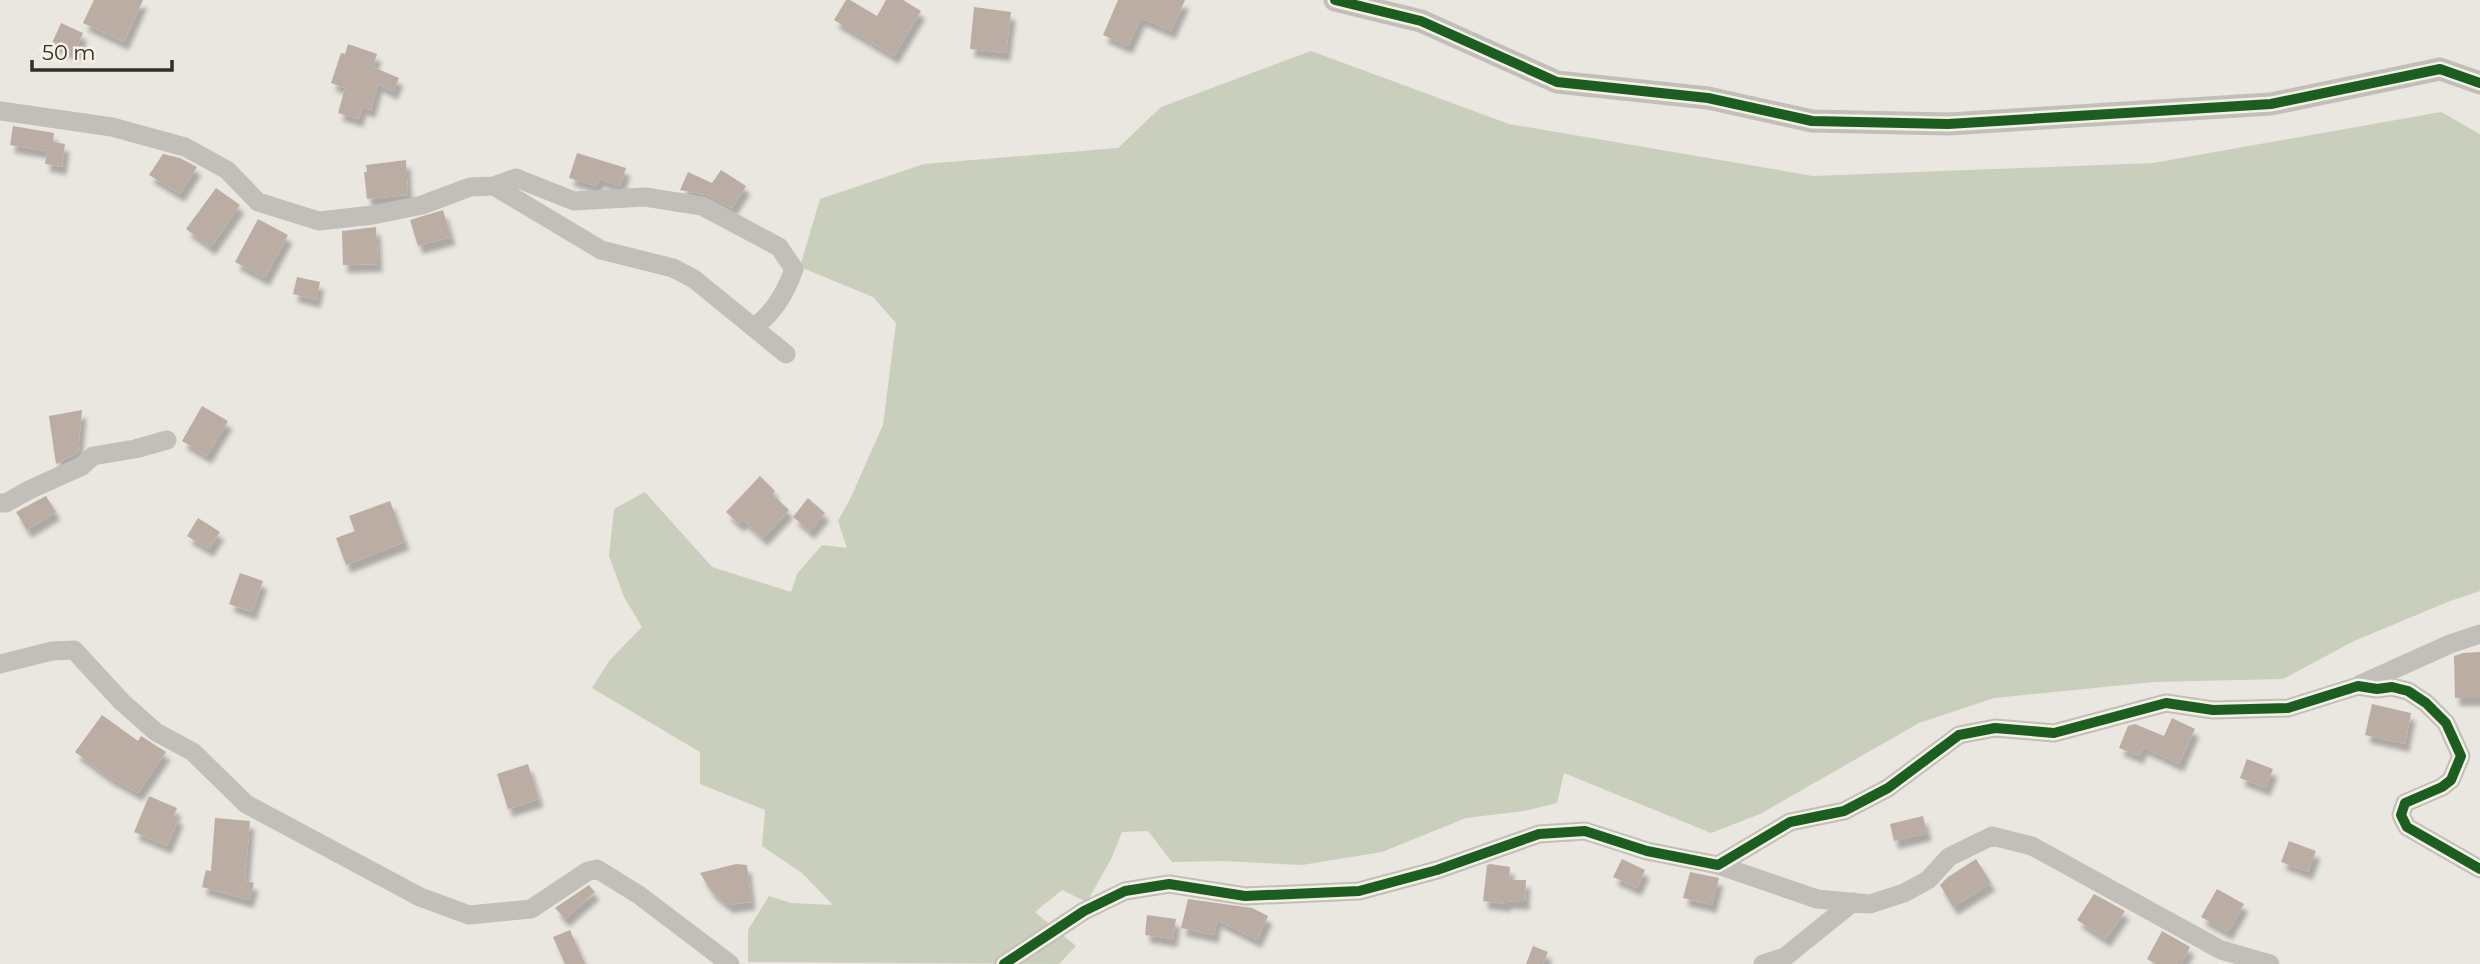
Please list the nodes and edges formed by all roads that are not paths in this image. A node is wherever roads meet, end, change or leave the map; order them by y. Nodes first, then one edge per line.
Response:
1 (1335, 0) edge
2 (2480, 83) edge
3 (0, 111) edge
4 (494, 186) junction
5 (754, 327) junction
6 (786, 354) dead end
7 (167, 439) dead end
8 (0, 503) edge
9 (2480, 634) edge
10 (0, 664) edge
11 (2358, 686) junction
12 (1718, 865) junction
13 (2480, 869) edge
14 (1853, 902) junction
15 (730, 964) edge
16 (1004, 964) edge
17 (1763, 964) edge
18 (2270, 964) edge

1 - 2 street
3 - 4 street
4 - 5 street
4 - 5 street
5 - 6 street
7 - 8 street
9 - 11 street
10 - 15 street
11 - 12 street
11 - 13 street
12 - 14 street
12 - 16 street
14 - 17 street
14 - 18 street

